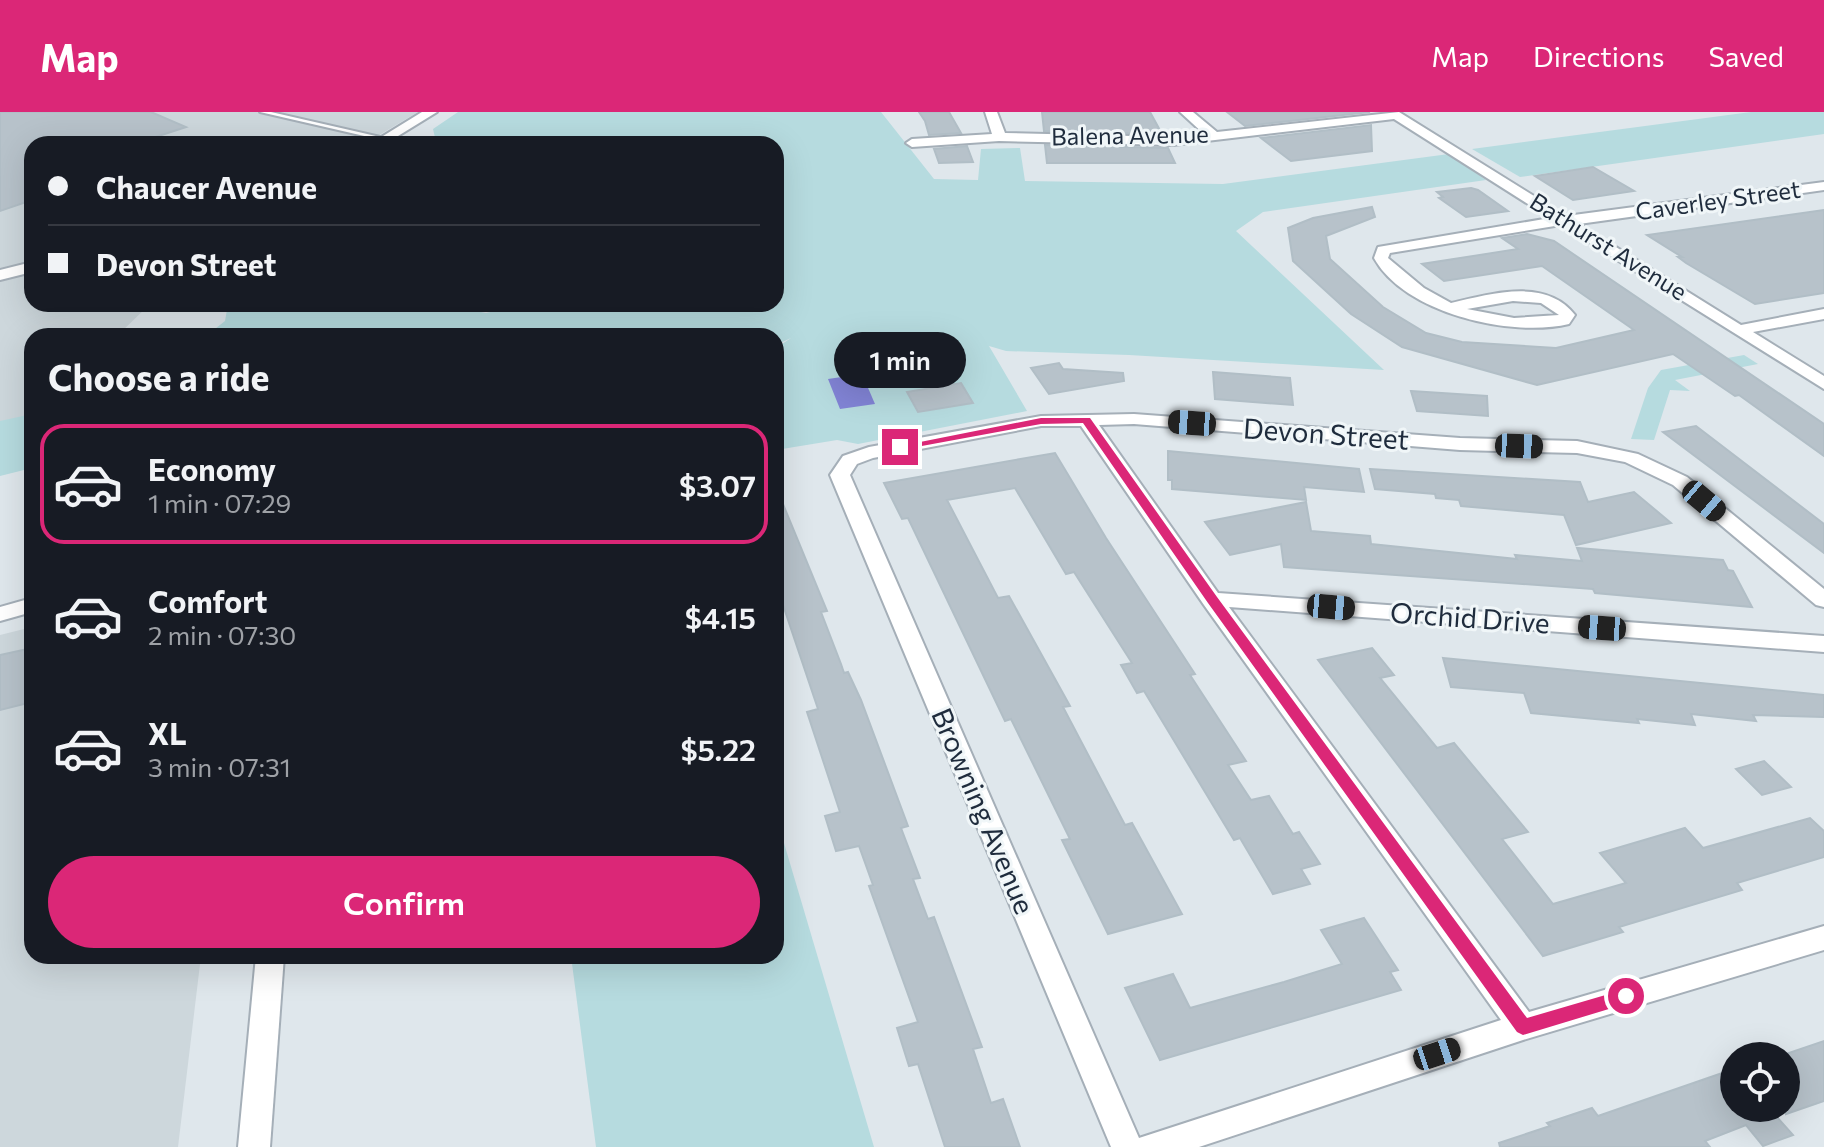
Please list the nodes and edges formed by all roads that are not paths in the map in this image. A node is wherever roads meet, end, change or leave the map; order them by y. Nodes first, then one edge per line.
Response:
1 (263, 112) edge
2 (431, 112) edge
3 (991, 112) edge
4 (1186, 112) edge
5 (1393, 113) edge
6 (357, 136) edge
7 (391, 136) edge
8 (1214, 136) junction
9 (999, 137) junction
10 (912, 143) dead end
11 (1824, 186) edge
12 (1565, 220) junction
13 (24, 269) edge
14 (0, 275) edge
15 (1451, 308) junction
16 (1824, 314) edge
17 (1739, 330) junction
18 (1824, 384) edge
19 (1086, 420) junction
20 (840, 475) joint
21 (1212, 600) junction
22 (1824, 600) edge
23 (24, 607) edge
24 (0, 614) edge
25 (1824, 644) edge
26 (1824, 938) edge
27 (269, 964) edge
28 (1523, 1027) junction
29 (254, 1147) edge
30 (1127, 1147) edge
31 (1151, 1147) edge

1 - 6 lane
2 - 7 street
3 - 9 street
4 - 8 street
5 - 8 street, Balena Avenue
5 - 12 street, Bathurst Avenue
8 - 9 street, Balena Avenue
9 - 10 street, Balena Avenue
11 - 12 street, Caverley Street
12 - 15 street, Caverley Street
12 - 17 street, Bathurst Avenue
13 - 14 street
15 - 15 street
16 - 17 street
17 - 18 street, Bathurst Avenue
19 - 20 street, Devon Street
19 - 21 street
19 - 22 street, Devon Street
20 - 30 street, Browning Avenue
21 - 25 street, Orchid Drive
21 - 28 street
23 - 24 street
26 - 28 street
27 - 29 street
28 - 31 street

